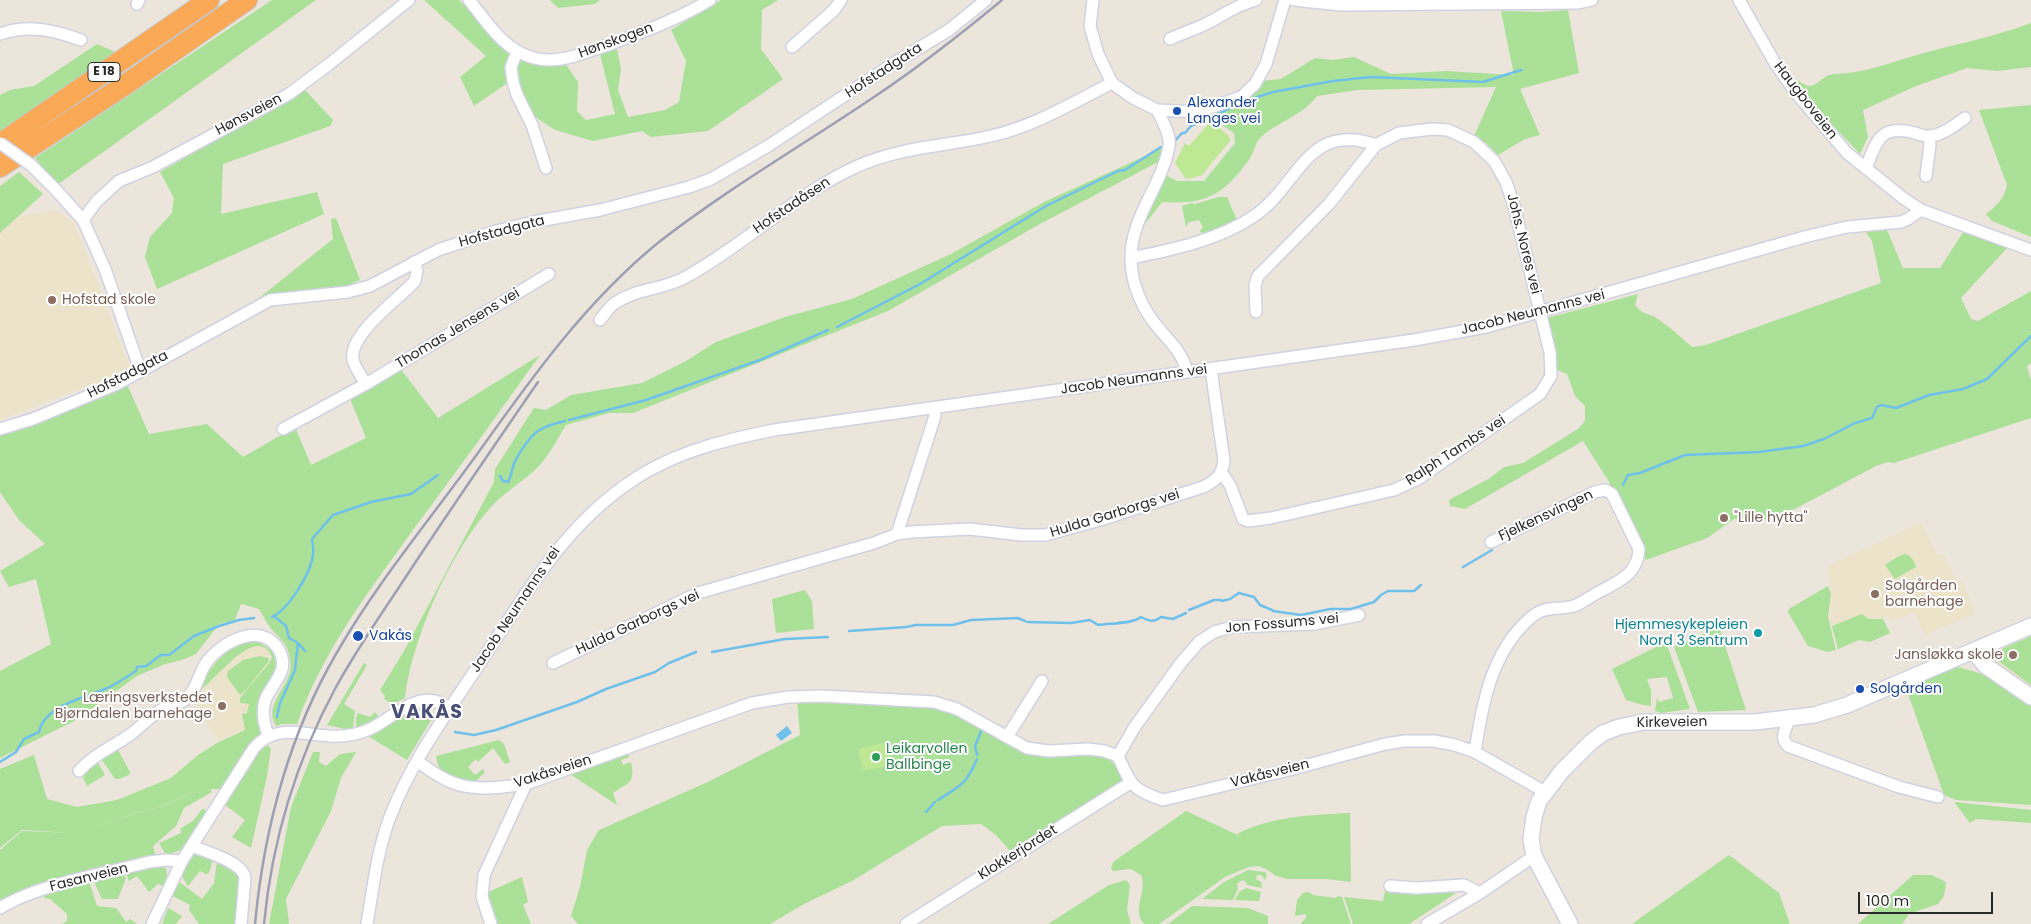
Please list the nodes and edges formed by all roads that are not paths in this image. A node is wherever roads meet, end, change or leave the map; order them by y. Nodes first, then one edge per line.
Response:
1 (209, 0) edge
2 (248, 0) edge
3 (409, 0) edge
4 (469, 0) edge
5 (710, 0) edge
6 (841, 0) edge
7 (986, 0) edge
8 (1092, 0) edge
9 (1256, 0) edge
10 (1285, 0) edge
11 (1294, 0) edge
12 (1592, 0) edge
13 (1739, 0) edge
14 (0, 34) edge
15 (1170, 39) dead end
16 (81, 40) dead end
17 (792, 47) dead end
18 (518, 52) junction
19 (1112, 83) junction
20 (1157, 110) junction
21 (1965, 118) dead end
22 (1929, 136) junction
23 (0, 143) edge
24 (1376, 145) junction
25 (0, 167) edge
26 (546, 168) dead end
27 (1866, 168) junction
28 (1926, 176) dead end
29 (1921, 210) junction
30 (83, 220) junction
31 (2031, 250) edge
32 (1131, 258) junction
33 (414, 262) junction
34 (549, 274) dead end
35 (1540, 311) junction
36 (1256, 312) dead end
37 (600, 320) dead end
38 (1211, 369) junction
39 (140, 370) junction
40 (1187, 372) junction
41 (366, 384) junction
42 (934, 408) junction
43 (0, 429) edge
44 (283, 429) dead end
45 (1222, 473) junction
46 (897, 534) junction
47 (1491, 542) dead end
48 (1359, 615) dead end
49 (2031, 626) edge
50 (1973, 651) junction
51 (553, 663) dead end
52 (1042, 681) dead end
53 (2031, 697) edge
54 (449, 708) junction
55 (1789, 719) junction
56 (268, 735) junction
57 (1007, 737) junction
58 (1475, 752) junction
59 (1118, 756) junction
60 (418, 762) junction
61 (78, 771) dead end
62 (1130, 783) junction
63 (526, 784) junction
64 (1545, 792) junction
65 (1938, 797) dead end
66 (192, 846) junction
67 (1534, 856) junction
68 (182, 861) junction
69 (1390, 886) dead end
70 (1480, 892) junction
71 (0, 908) edge
72 (152, 924) edge
73 (241, 924) edge
74 (366, 924) edge
75 (490, 924) edge
76 (906, 924) edge
77 (1427, 924) edge
78 (1570, 924) edge

1 - 23 highway, E 18
2 - 25 highway, E 18
3 - 30 street, Hønsveien
4 - 18 street, Hønskogen
5 - 18 street, Hønskogen
6 - 17 street
7 - 33 street, Hofstadgata
8 - 19 street
9 - 15 street
10 - 20 street
11 - 12 street
13 - 27 street, Haugboveien
14 - 16 street
18 - 26 street
19 - 20 street
19 - 37 street, Hofstadåsen
20 - 32 street
21 - 22 street
22 - 27 street
22 - 28 street
23 - 30 street, bridge
24 - 32 street
24 - 35 street, Johs. Nores vei
24 - 36 street, Johs. Nores vei
27 - 29 street, Haugboveien
29 - 31 street, Haugboveien
29 - 35 street, Jacob Neumanns vei
30 - 39 street
32 - 40 street
33 - 39 street, Hofstadgata
33 - 41 street
34 - 41 street, Thomas Jensens vei
35 - 38 street, Jacob Neumanns vei
35 - 45 street, Ralph Tambs vei
38 - 40 street, Jacob Neumanns vei
38 - 45 street
39 - 43 street, Hofstadgata
40 - 42 street, Jacob Neumanns vei
41 - 44 street, Thomas Jensens vei
42 - 46 street
42 - 54 street, Jacob Neumanns vei
45 - 46 street, Hulda Garborgs vei
46 - 51 street, Hulda Garborgs vei
47 - 58 street, Fjelkensvingen
48 - 59 street, Jon Fossums vei
49 - 50 main road, Kirkeveien
50 - 53 main road
50 - 55 main road, Kirkeveien
52 - 57 street
54 - 56 street
54 - 60 street
55 - 64 main road, Kirkeveien
55 - 65 street
56 - 61 street
56 - 66 street
57 - 59 street, Vakåsveien
57 - 63 street, Vakåsveien
58 - 62 street, Vakåsveien
58 - 64 street, Vakåsveien
59 - 62 street
60 - 63 street, Vakåsveien
60 - 74 street
62 - 76 street, Klokkerjordet
63 - 75 street
64 - 67 main road, Kirkeveien
66 - 68 street
66 - 73 street
67 - 70 street
67 - 78 main road, Kirkeveien
68 - 71 street, Fasanveien
68 - 72 street
69 - 70 street
70 - 77 street

